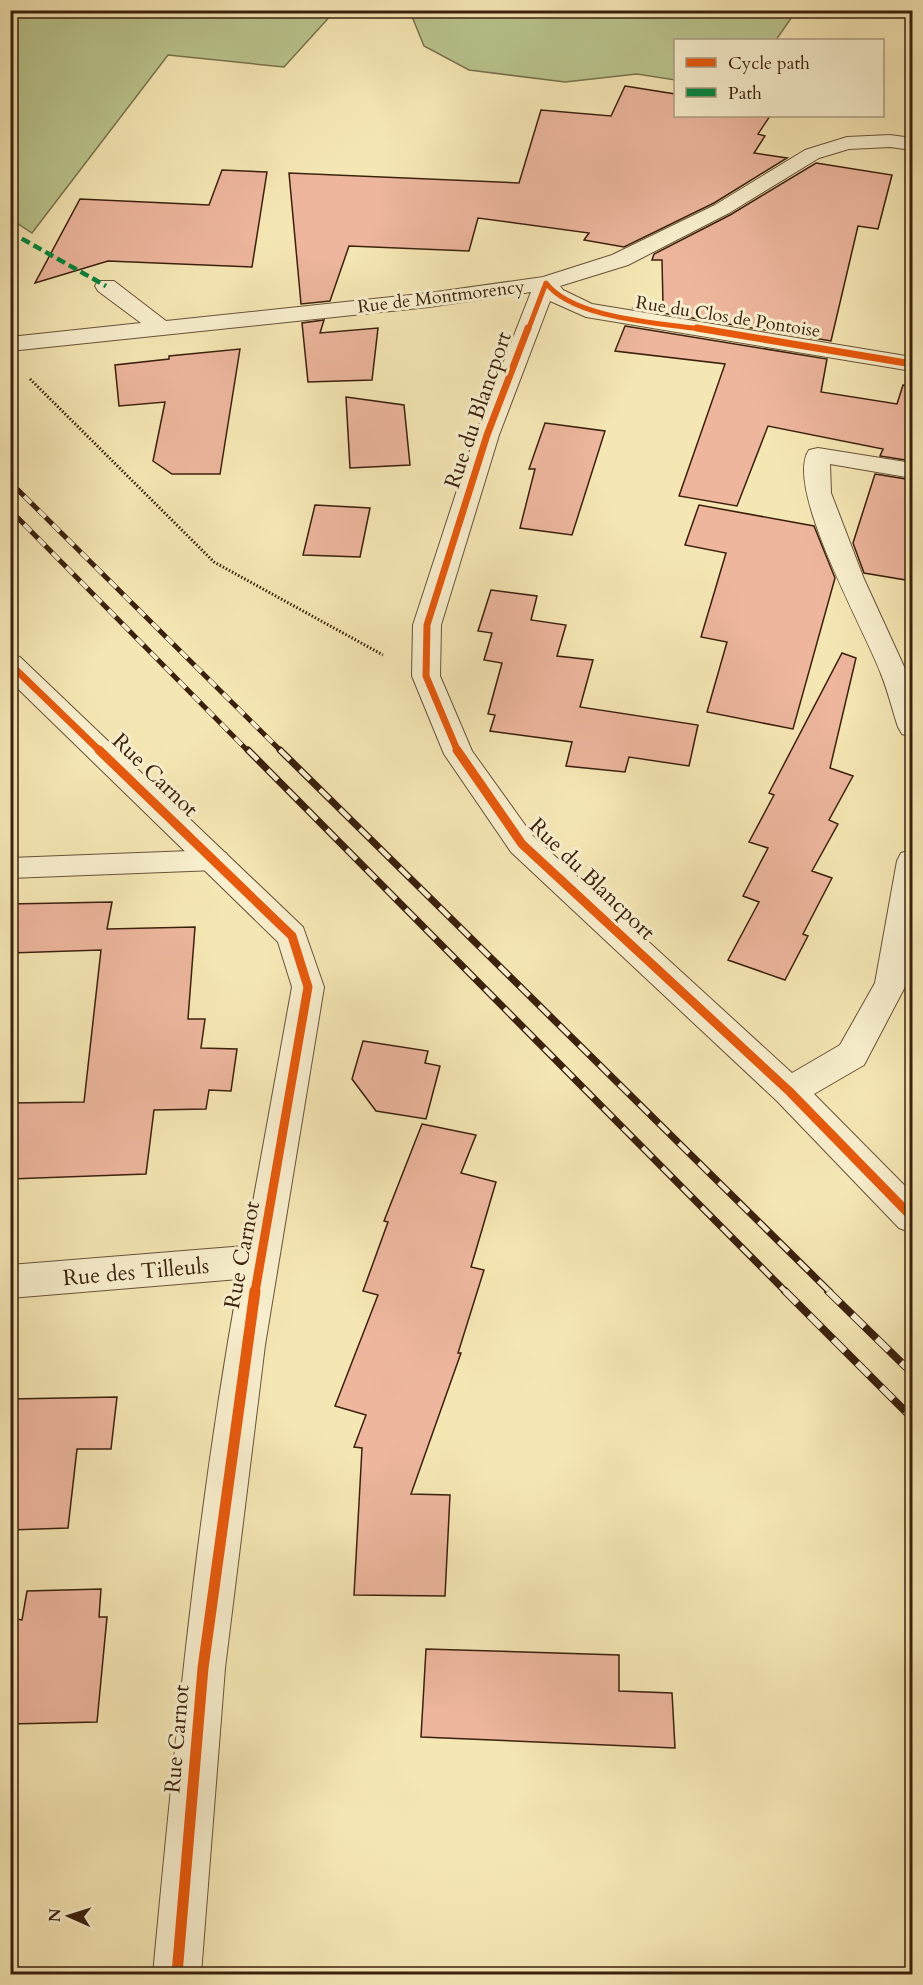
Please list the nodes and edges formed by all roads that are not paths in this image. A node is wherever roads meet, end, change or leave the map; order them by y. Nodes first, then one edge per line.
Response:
1 (912, 144) edge
2 (546, 283) junction
3 (106, 286) dead end
4 (161, 328) junction
5 (10, 344) edge
6 (912, 364) edge
7 (912, 470) edge
8 (10, 664) edge
9 (912, 727) edge
10 (216, 860) junction
11 (912, 861) edge
12 (10, 868) edge
13 (789, 1091) junction
14 (912, 1218) edge
15 (261, 1261) junction
16 (10, 1282) edge
17 (177, 1974) edge

1 - 2 street, Rue de Montmorency
2 - 4 street, Rue de Montmorency
2 - 6 street, Rue du Clos de Pontoise
2 - 13 street, Rue du Blancport
3 - 4 street
4 - 5 street, Rue de Montmorency
7 - 9 street
8 - 10 street, Rue Carnot
10 - 12 lane
10 - 15 street, Rue Carnot
11 - 13 street
13 - 14 street, Rue du Blancport
15 - 16 street, Rue des Tilleuls
15 - 17 street, Rue Carnot

